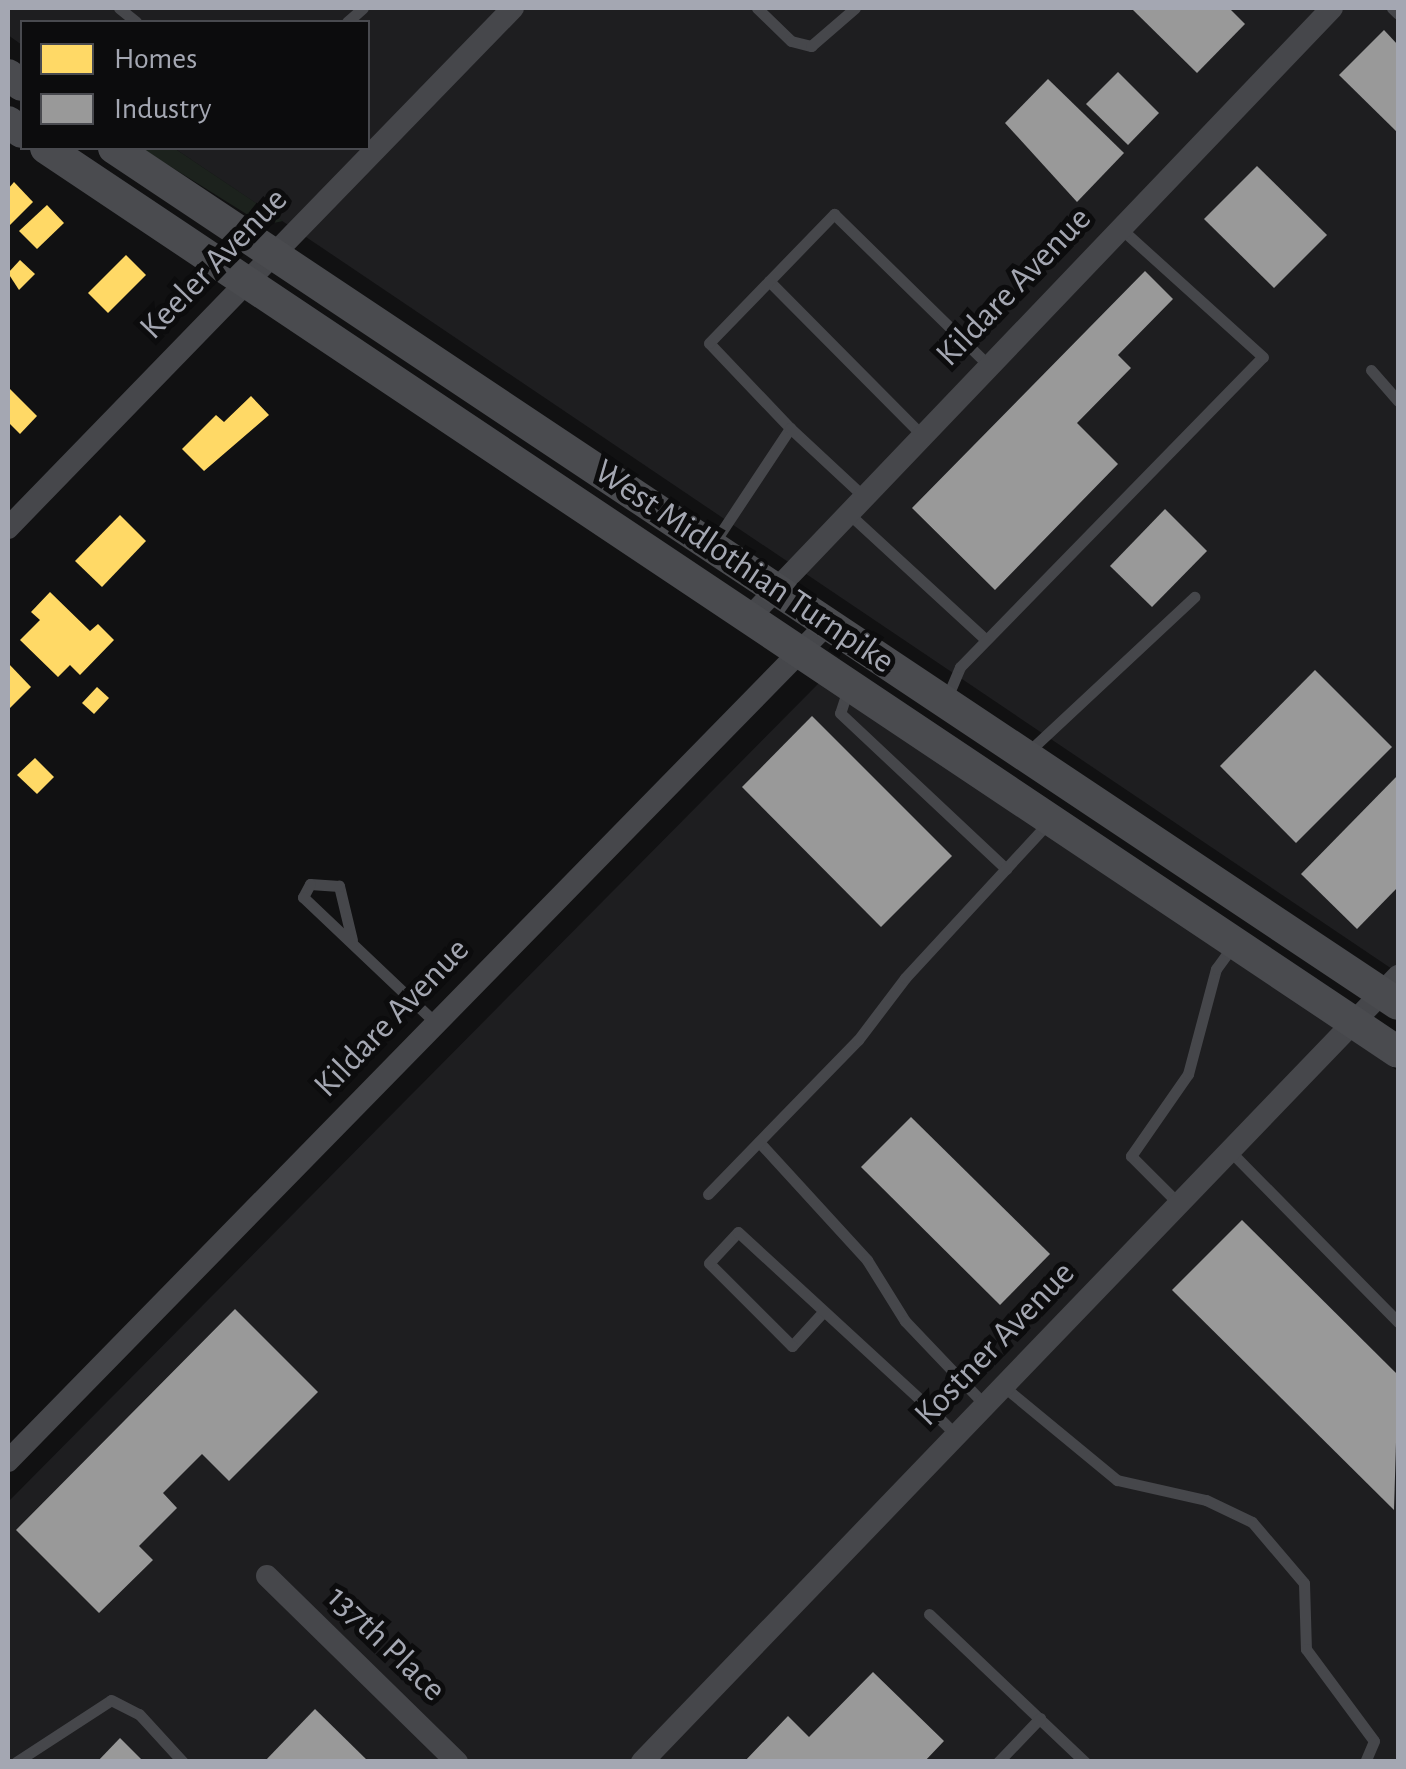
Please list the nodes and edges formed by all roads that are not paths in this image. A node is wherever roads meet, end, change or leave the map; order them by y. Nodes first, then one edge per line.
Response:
1 (513, 8) edge
2 (757, 8) edge
3 (855, 8) edge
4 (1332, 8) edge
5 (1392, 8) edge
6 (1398, 14) edge
7 (49, 150) edge
8 (117, 150) edge
9 (1120, 228) junction
10 (272, 254) junction
11 (769, 281) junction
12 (246, 282) junction
13 (988, 365) junction
14 (1372, 370) dead end
15 (1398, 401) edge
16 (790, 428) junction
17 (921, 434) junction
18 (854, 503) junction
19 (8, 528) edge
20 (711, 547) junction
21 (774, 590) junction
22 (1194, 596) dead end
23 (749, 618) junction
24 (826, 624) junction
25 (985, 639) junction
26 (799, 652) junction
27 (849, 685) junction
28 (945, 704) junction
29 (1024, 756) junction
30 (1051, 820) junction
31 (1006, 869) junction
32 (352, 940) junction
33 (1235, 943) junction
34 (1393, 991) edge
35 (1354, 1022) junction
36 (436, 1023) junction
37 (1398, 1052) edge
38 (758, 1142) junction
39 (1230, 1151) junction
40 (708, 1194) dead end
41 (1178, 1204) junction
42 (824, 1312) junction
43 (1398, 1322) edge
44 (1003, 1386) junction
45 (985, 1405) junction
46 (956, 1435) junction
47 (8, 1461) edge
48 (266, 1576) dead end
49 (930, 1614) dead end
50 (1040, 1718) junction
51 (16, 1762) edge
52 (183, 1762) edge
53 (457, 1762) edge
54 (642, 1762) edge
55 (998, 1762) edge
56 (1085, 1762) edge
57 (1366, 1762) edge

1 - 10 street, Keeler Avenue
2 - 3 lane
4 - 9 street, Kildare Avenue
5 - 6 lane
7 - 12 main road, West Midlothian Turnpike
8 - 10 main road, West Midlothian Turnpike
9 - 13 street, Kildare Avenue
9 - 25 lane
10 - 12 street, Keeler Avenue
10 - 20 main road, West Midlothian Turnpike
11 - 13 lane
11 - 16 lane
11 - 17 lane
12 - 19 street, Keeler Avenue
12 - 23 main road, West Midlothian Turnpike
13 - 17 street, Kildare Avenue
14 - 15 lane
16 - 18 lane
16 - 20 lane
17 - 18 street, Kildare Avenue
18 - 21 street, Kildare Avenue
18 - 25 lane
20 - 21 main road, West Midlothian Turnpike
21 - 23 street, Kildare Avenue
21 - 24 main road, West Midlothian Turnpike
22 - 29 lane
23 - 26 main road, West Midlothian Turnpike
24 - 26 street, Kildare Avenue
24 - 28 main road, West Midlothian Turnpike
25 - 28 lane
26 - 27 main road, West Midlothian Turnpike
26 - 36 street, Kildare Avenue
27 - 30 main road, West Midlothian Turnpike
27 - 31 lane
28 - 29 main road, West Midlothian Turnpike
29 - 34 main road, West Midlothian Turnpike
30 - 31 lane
30 - 33 main road, West Midlothian Turnpike
31 - 38 lane
32 - 32 lane
32 - 36 lane
33 - 35 main road, West Midlothian Turnpike
33 - 41 lane
34 - 35 street, Kostner Avenue
35 - 37 main road, West Midlothian Turnpike
35 - 39 street, Kostner Avenue
36 - 47 street, Kildare Avenue
38 - 40 lane
38 - 45 lane
39 - 41 street, Kostner Avenue
39 - 43 lane
41 - 44 street, Kostner Avenue
42 - 42 lane
42 - 46 lane
44 - 45 street, Kostner Avenue
44 - 57 lane
45 - 46 street, Kostner Avenue
46 - 54 street, Kostner Avenue
48 - 53 street, 137th Place
49 - 50 lane
50 - 55 lane
50 - 56 lane
51 - 52 lane

